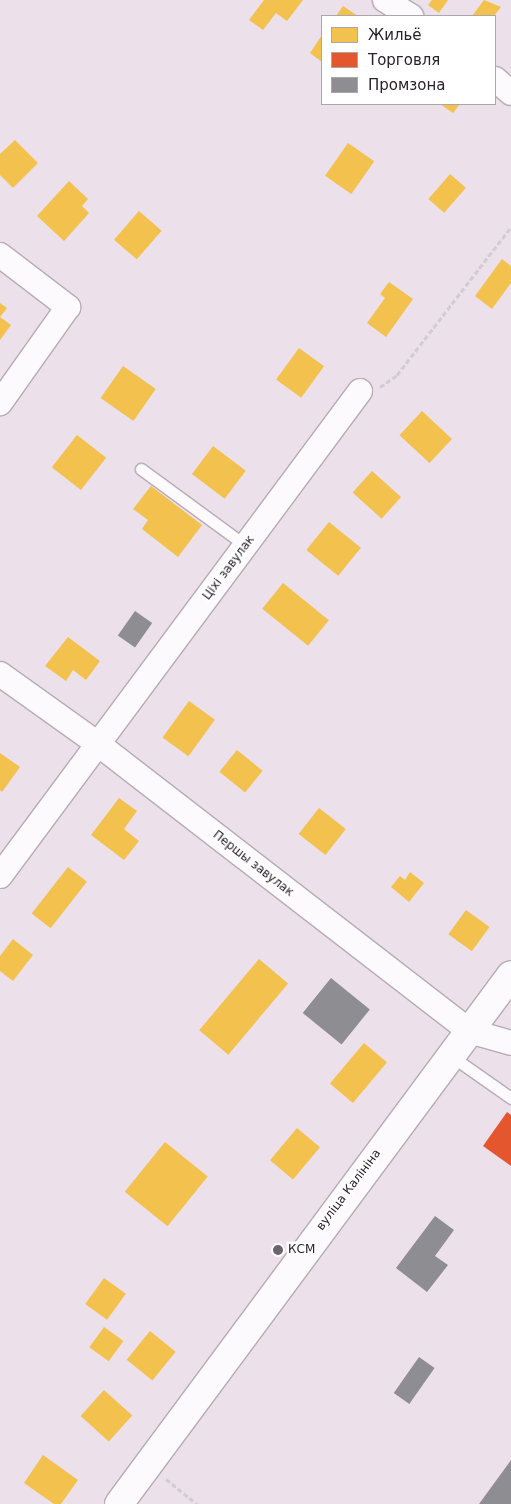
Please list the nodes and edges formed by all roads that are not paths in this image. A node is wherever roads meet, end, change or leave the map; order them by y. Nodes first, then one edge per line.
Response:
1 (385, 0) edge
2 (409, 15) edge
3 (496, 80) edge
4 (511, 93) edge
5 (0, 255) edge
6 (360, 391) road end
7 (0, 403) edge
8 (141, 469) dead end
9 (245, 546) junction
10 (0, 674) edge
11 (98, 744) junction
12 (0, 876) edge
13 (511, 975) edge
14 (469, 1031) junction
15 (511, 1043) edge
16 (450, 1056) junction
17 (511, 1098) edge
18 (119, 1504) edge

1 - 2 street
3 - 4 street
5 - 7 street
6 - 9 street, Ціхі завулак
8 - 9 lane
9 - 11 street, Ціхі завулак
10 - 11 street, Першы завулак
11 - 12 street, Ціхі завулак
11 - 14 street, Першы завулак
13 - 14 street, вуліца Калініна
14 - 15 street, Першы завулак
14 - 16 street, вуліца Калініна
16 - 17 lane
16 - 18 street, вуліца Калініна

